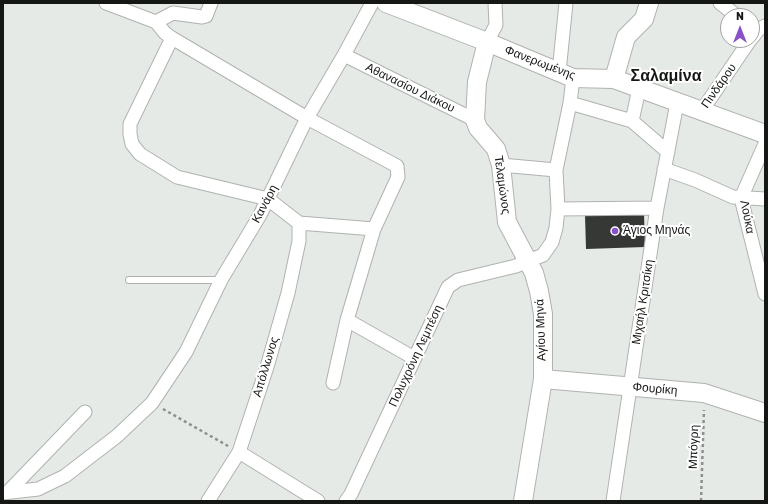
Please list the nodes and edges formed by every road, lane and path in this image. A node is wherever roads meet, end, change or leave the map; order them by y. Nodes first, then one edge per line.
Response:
1 (106, 3) edge
2 (211, 3) edge
3 (372, 3) edge
4 (386, 3) edge
5 (495, 3) edge
6 (566, 3) edge
7 (649, 3) edge
8 (156, 22) junction
9 (172, 38) junction
10 (487, 42) junction
11 (744, 48) edge
12 (344, 55) junction
13 (566, 75) junction
14 (614, 79) junction
15 (639, 89) junction
16 (570, 103) junction
17 (677, 103) junction
18 (701, 112) junction
19 (307, 118) junction
20 (475, 120) junction
21 (632, 121) junction
22 (765, 134) edge
23 (765, 144) edge
24 (668, 152) junction
25 (501, 165) junction
26 (664, 169) junction
27 (556, 170) junction
28 (741, 198) junction
29 (268, 199) junction
30 (765, 199) edge
31 (657, 208) junction
32 (558, 209) junction
33 (299, 223) junction
34 (374, 229) junction
35 (529, 260) junction
36 (129, 280) dead end
37 (221, 280) junction
38 (765, 294) edge
39 (347, 320) junction
40 (414, 358) junction
41 (543, 379) junction
42 (332, 383) dead end
43 (630, 387) junction
44 (704, 393) junction
45 (152, 403) junction
46 (85, 412) dead end
47 (765, 413) edge
48 (239, 452) junction
49 (5, 492) edge
50 (352, 499) edge
51 (208, 501) edge
52 (318, 501) edge
53 (523, 501) edge
54 (613, 501) edge
55 (701, 501) edge

1 - 8 street
2 - 8 street
3 - 12 street, Κανάρη
4 - 10 main road, Φανερωμένης
5 - 10 street
6 - 13 street
7 - 14 main road
8 - 9 street
9 - 19 street
9 - 29 street
10 - 13 main road, Φανερωμένης
10 - 20 main road
11 - 18 street, Πινδάρου
12 - 19 street, Κανάρη
12 - 20 street, Αθανασίου Διάκου
13 - 14 main road, Φανερωμένης
13 - 16 street
14 - 15 main road, Φανερωμένης
15 - 17 main road, Φανερωμένης
15 - 21 street
16 - 21 street
16 - 27 street
17 - 18 main road, Φανερωμένης
17 - 24 street, Μιχαήλ Κριτσίκη
18 - 22 main road, Φανερωμένης
19 - 29 street, Κανάρη
19 - 34 street
20 - 25 main road, Τελαμώνος
21 - 24 street
23 - 28 street, Λούκα
24 - 26 street, Μιχαήλ Κριτσίκη
25 - 27 street
25 - 35 main road, Τελαμώνος
26 - 28 street
26 - 31 street, Μιχαήλ Κριτσίκη
27 - 32 street
28 - 30 street
28 - 38 street, Λούκα
29 - 33 street
29 - 37 street, Κανάρη
31 - 32 street
31 - 43 street, Μιχαήλ Κριτσίκη
32 - 35 street
33 - 34 street
33 - 48 street, Απόλλωνος
34 - 39 street
35 - 40 street, Πολυχρόνη Λεμπέση
35 - 41 main road, Αγίου Μηνά
36 - 37 lane
37 - 45 street, Κανάρη
39 - 40 street
39 - 42 street
40 - 50 street, Πολυχρόνη Λεμπέση
41 - 43 main road, Φουρίκη
41 - 53 main road, Αγίου Μηνά
43 - 44 main road, Φουρίκη
43 - 54 street, Μιχαήλ Κριτσίκη
44 - 47 main road, Φουρίκη
44 - 55 path, Μπόγρη
45 - 48 path
45 - 49 street, Κανάρη
46 - 49 street
48 - 51 street, Απόλλωνος
48 - 52 street

